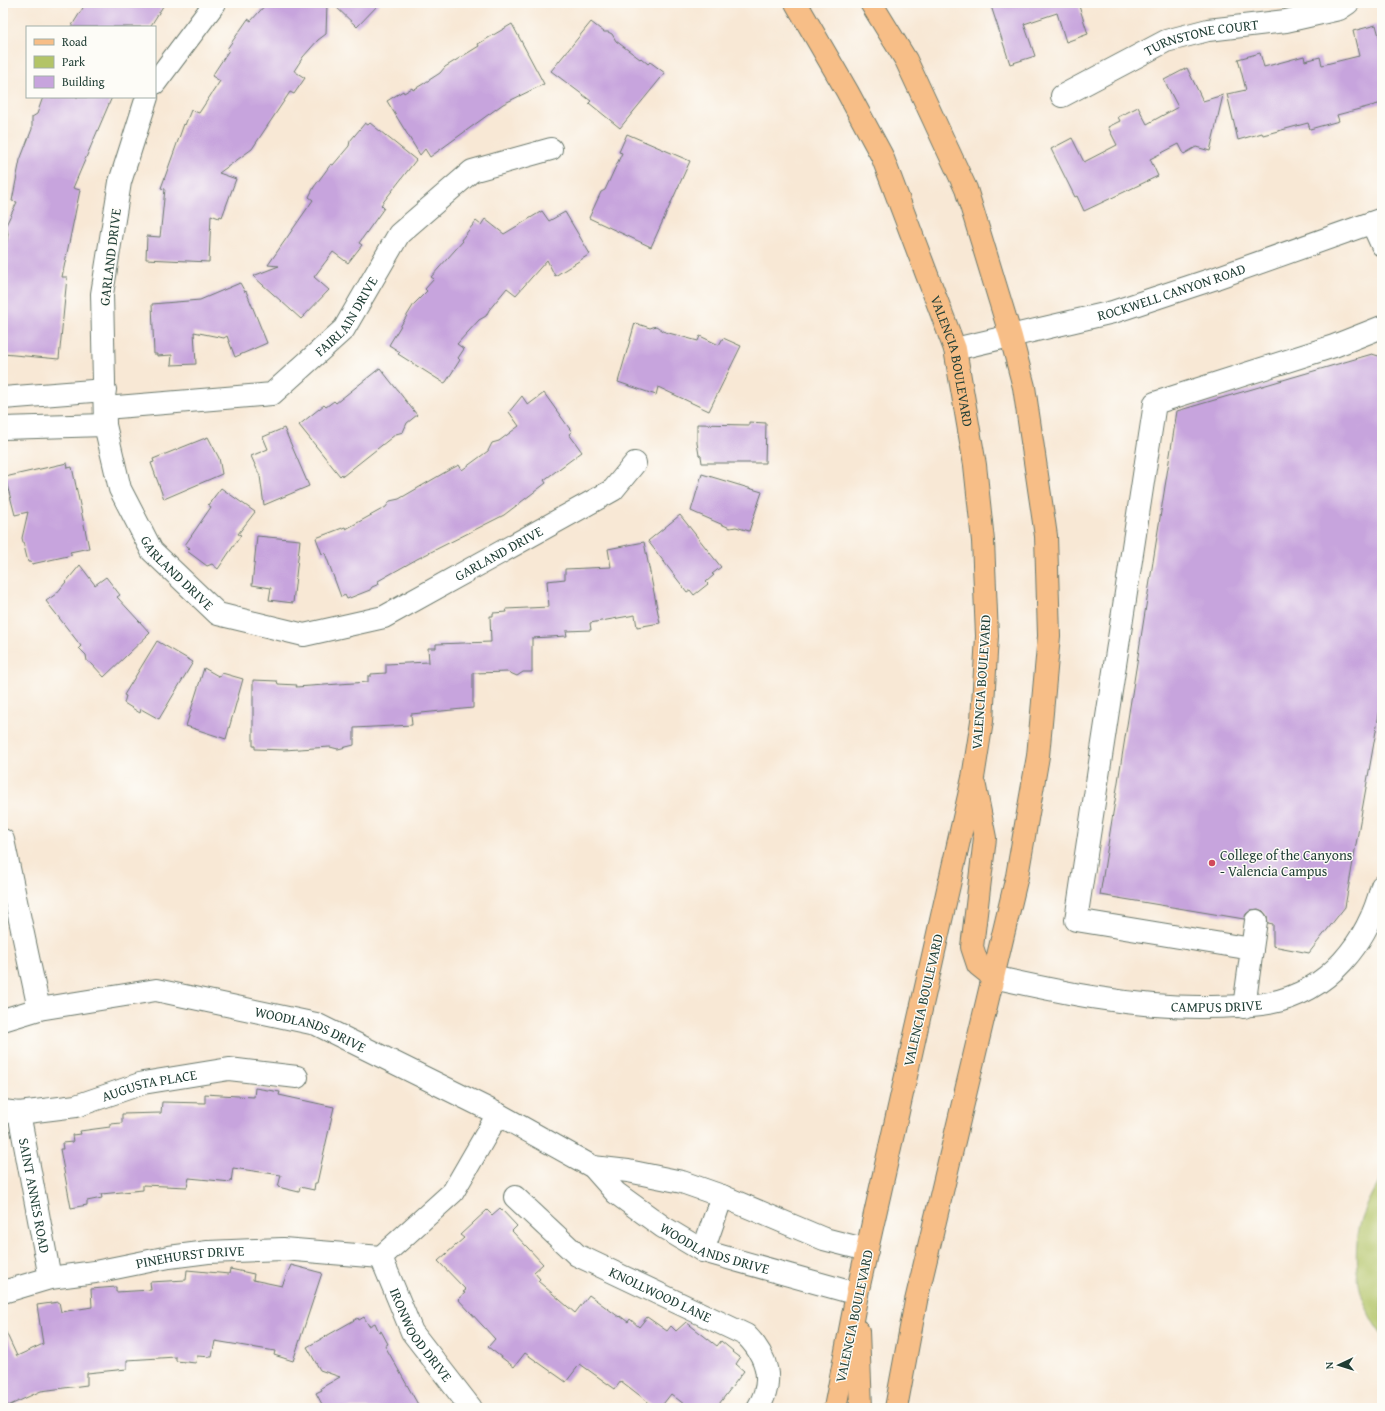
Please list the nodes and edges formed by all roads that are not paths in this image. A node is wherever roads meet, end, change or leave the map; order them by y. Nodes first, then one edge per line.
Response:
1 (215, 3) edge
2 (796, 3) edge
3 (871, 3) edge
4 (1348, 3) edge
5 (156, 82) edge
6 (1062, 96) dead end
7 (147, 98) edge
8 (551, 149) dead end
9 (1377, 221) edge
10 (1382, 244) edge
11 (1382, 327) edge
12 (1011, 337) junction
13 (955, 349) junction
14 (3, 398) edge
15 (105, 408) junction
16 (3, 428) edge
17 (634, 463) dead end
18 (973, 778) junction
19 (3, 840) edge
20 (1382, 886) edge
21 (1256, 921) dead end
22 (1252, 949) junction
23 (993, 977) junction
24 (1244, 1007) junction
25 (39, 1008) junction
26 (3, 1020) edge
27 (297, 1077) dead end
28 (11, 1112) edge
29 (498, 1114) junction
30 (593, 1167) junction
31 (722, 1196) junction
32 (515, 1197) dead end
33 (867, 1250) junction
34 (703, 1251) junction
35 (381, 1257) junction
36 (50, 1278) junction
37 (3, 1292) edge
38 (857, 1294) junction
39 (470, 1408) edge
40 (758, 1408) edge
41 (835, 1408) edge
42 (861, 1408) edge
43 (896, 1408) edge

1 - 5 street
2 - 13 main road, VALENCIA BOULEVARD
3 - 12 main road
4 - 6 street, TURNSTONE COURT
7 - 15 street, GARLAND DRIVE
8 - 15 street, FAIRLAIN DRIVE
9 - 10 street
9 - 12 street, ROCKWELL CANYON ROAD
11 - 22 street
12 - 13 street, ROCKWELL CANYON ROAD
12 - 23 main road
13 - 18 main road, VALENCIA BOULEVARD
14 - 15 street, FAIRLAIN DRIVE
15 - 16 street, FAIRLAIN DRIVE
15 - 17 street, GARLAND DRIVE
18 - 23 main road
18 - 33 main road, VALENCIA BOULEVARD
19 - 25 street
20 - 24 street, CAMPUS DRIVE
21 - 22 street
22 - 24 street
23 - 24 street, CAMPUS DRIVE
23 - 43 main road
25 - 26 street, WOODLANDS DRIVE
25 - 29 street, WOODLANDS DRIVE
27 - 28 street, AUGUSTA PLACE
28 - 36 street, SAINT ANNES ROAD
29 - 30 street, WOODLANDS DRIVE
29 - 35 street
30 - 31 street, WOODLANDS DRIVE
30 - 34 street, WOODLANDS DRIVE
31 - 33 street, WOODLANDS DRIVE
31 - 34 street
32 - 40 street, KNOLLWOOD LANE
33 - 38 main road, VALENCIA BOULEVARD
34 - 38 street, WOODLANDS DRIVE
35 - 36 street, PINEHURST DRIVE
35 - 39 street, IRONWOOD DRIVE
36 - 37 street, PINEHURST DRIVE
38 - 41 main road, VALENCIA BOULEVARD
38 - 42 main road

